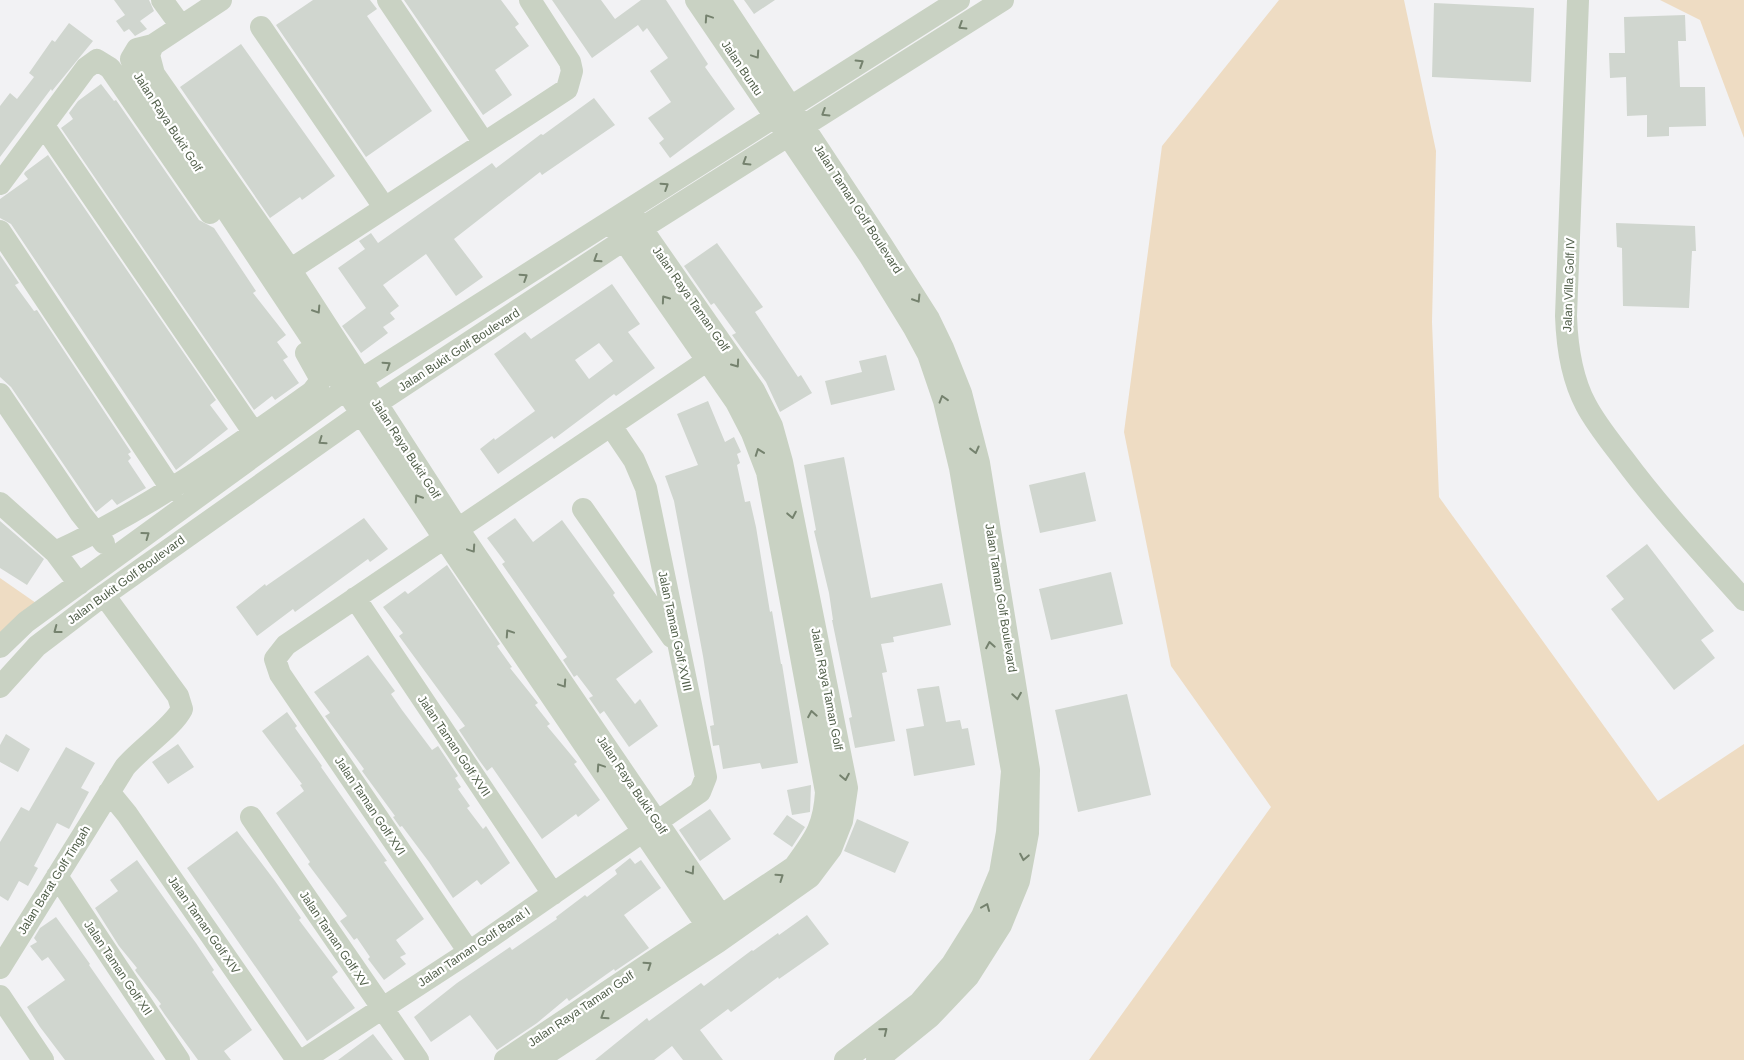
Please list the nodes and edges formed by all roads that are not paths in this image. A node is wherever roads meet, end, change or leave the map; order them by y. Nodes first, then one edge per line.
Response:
1 (162, 0) edge
2 (221, 0) edge
3 (388, 0) edge
4 (530, 0) edge
5 (696, 0) edge
6 (720, 0) edge
7 (959, 0) edge
8 (1003, 0) edge
9 (1578, 0) edge
10 (181, 26) junction
11 (261, 27) dead end
12 (782, 112) junction
13 (44, 126) junction
14 (796, 132) junction
15 (484, 143) junction
16 (0, 184) edge
17 (384, 207) junction
18 (620, 215) junction
19 (0, 231) edge
20 (639, 236) junction
21 (282, 275) junction
22 (710, 351) junction
23 (354, 385) junction
24 (0, 394) edge
25 (370, 408) junction
26 (611, 426) junction
27 (254, 433) junction
28 (172, 490) junction
29 (0, 503) edge
30 (583, 509) dead end
31 (96, 533) junction
32 (451, 533) junction
33 (55, 552) junction
34 (116, 558) junction
35 (130, 576) junction
36 (78, 584) junction
37 (104, 595) junction
38 (355, 598) junction
39 (1744, 600) edge
40 (679, 646) junction
41 (0, 647) edge
42 (0, 687) edge
43 (109, 792) junction
44 (251, 817) dead end
45 (650, 827) junction
46 (57, 876) junction
47 (553, 894) junction
48 (720, 929) junction
49 (468, 952) junction
50 (0, 968) edge
51 (0, 996) edge
52 (382, 1009) junction
53 (43, 1060) edge
54 (179, 1060) edge
55 (297, 1060) edge
56 (303, 1060) edge
57 (418, 1060) edge
58 (505, 1060) edge
59 (537, 1060) edge
60 (845, 1060) edge
61 (877, 1060) edge

1 - 10 street
2 - 10 street
3 - 15 street
4 - 15 street
12 -> 5 street, Jalan Buntu
6 -> 12 street, Jalan Buntu
12 -> 7 street, Jalan Bukit Golf Boulevard
8 -> 14 street, Jalan Bukit Golf Boulevard
9 - 39 street, Jalan Villa Golf IV
10 - 21 street, Jalan Raya Bukit Golf
11 - 17 street
12 - 14 street, Jalan Buntu
18 -> 12 street, Jalan Bukit Golf Boulevard
13 - 16 street
13 - 27 street
13 - 27 street
14 -> 20 street, Jalan Bukit Golf Boulevard
60 -> 14 street, Jalan Taman Golf Boulevard
14 -> 61 street, Jalan Taman Golf Boulevard
15 - 17 street
17 - 21 street
18 - 20 street, Jalan Raya Taman Golf
23 -> 18 street, Jalan Bukit Golf Boulevard
19 - 28 street
20 - 22 street, Jalan Raya Taman Golf
20 -> 25 street, Jalan Bukit Golf Boulevard
21 - 23 street, Jalan Raya Bukit Golf
22 - 26 street
22 - 48 street, Jalan Raya Taman Golf
23 - 25 street, Jalan Raya Bukit Golf
34 -> 23 street, Jalan Bukit Golf Boulevard
24 - 31 street
25 - 32 street, Jalan Raya Bukit Golf
25 -> 35 street, Jalan Bukit Golf Boulevard
26 - 32 street
26 - 40 street, Jalan Taman Golf XVIII
27 - 28 street
28 - 31 street
29 - 33 street
30 - 40 street
31 - 33 street
31 - 34 street
32 - 38 street
32 - 45 street, Jalan Raya Bukit Golf
33 - 36 street
34 - 35 street
34 - 36 street, Jalan Bukit Golf Boulevard
35 - 37 street, Jalan Bukit Golf Boulevard
36 - 41 street, Jalan Bukit Golf Boulevard
37 -> 42 street, Jalan Bukit Golf Boulevard
37 - 43 street, Jalan Barat Golf Tingah
38 - 47 street, Jalan Taman Golf XVII
38 - 49 street, Jalan Taman Golf XVI
40 - 45 street, Jalan Taman Golf XVIII
43 - 46 street, Jalan Barat Golf Tingah
43 - 55 street, Jalan Taman Golf XIV
44 - 52 street, Jalan Taman Golf XV
45 - 47 street, Jalan Taman Golf Barat I
45 - 48 street, Jalan Raya Bukit Golf
46 - 50 street, Jalan Barat Golf Tingah
46 - 54 street, Jalan Taman Golf XII
47 - 49 street, Jalan Taman Golf Barat I
58 -> 48 street, Jalan Raya Taman Golf
48 -> 59 street, Jalan Raya Taman Golf
49 - 52 street, Jalan Taman Golf Barat I
51 - 53 street
52 - 56 street, Jalan Taman Golf Barat I
52 - 57 street, Jalan Taman Golf XV

